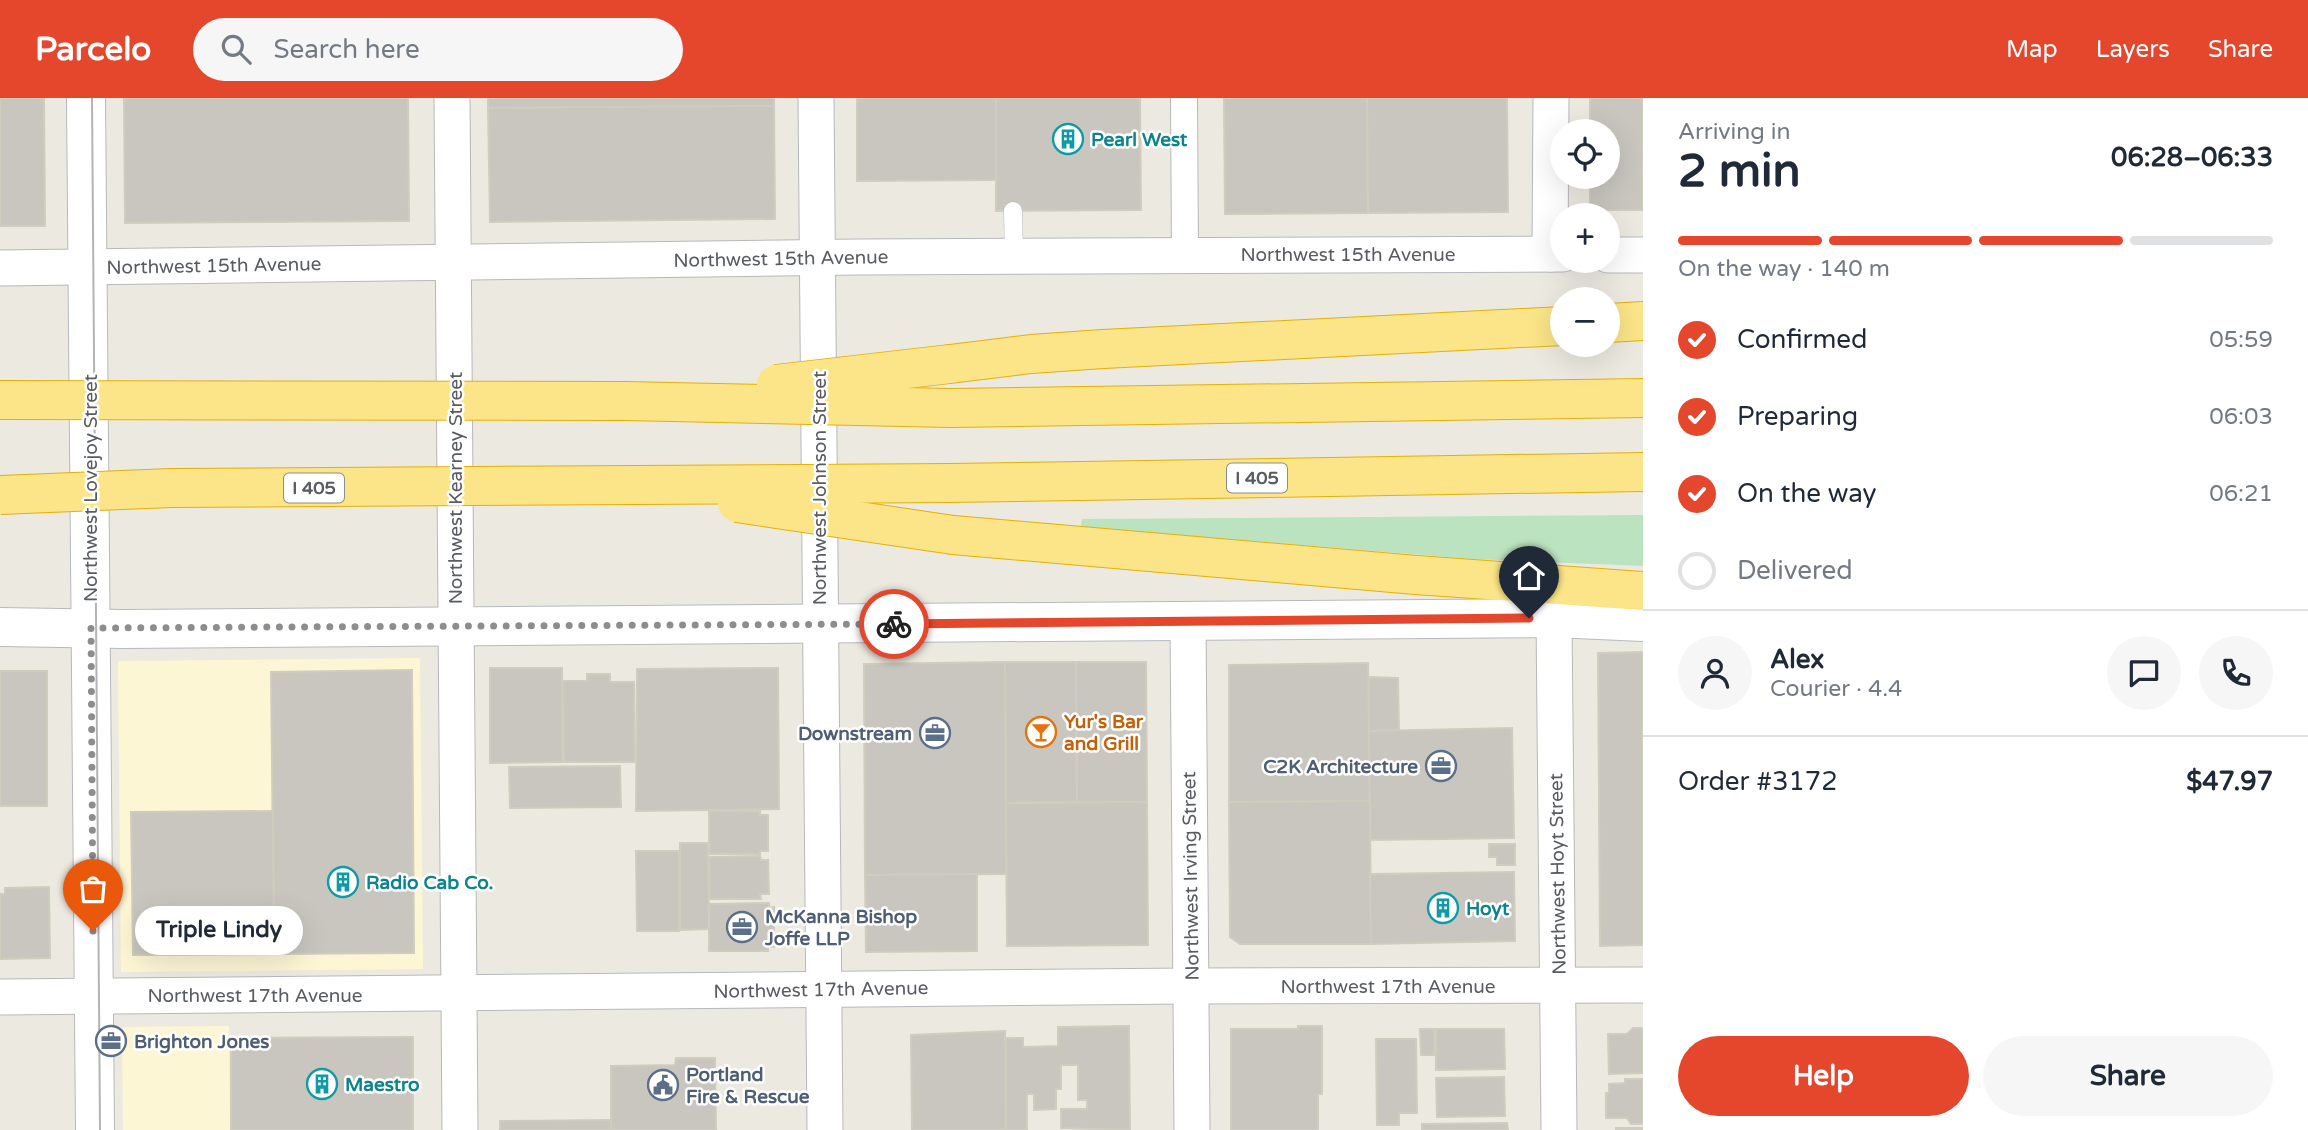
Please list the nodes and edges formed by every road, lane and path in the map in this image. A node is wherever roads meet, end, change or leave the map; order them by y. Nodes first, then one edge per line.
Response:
1 (86, 98) edge
2 (452, 98) edge
3 (816, 98) edge
4 (1184, 98) edge
5 (1550, 98) edge
6 (1554, 203) edge
7 (1013, 211) dead end
8 (1185, 254) junction
9 (1550, 254) edge
10 (1620, 254) edge
11 (1643, 254) edge
12 (1014, 256) junction
13 (818, 257) junction
14 (453, 262) junction
15 (88, 266) junction
16 (0, 268) edge
17 (1643, 321) edge
18 (1620, 322) edge
19 (1550, 327) edge
20 (1643, 398) edge
21 (0, 400) edge
22 (625, 401) junction
23 (1643, 475) edge
24 (628, 486) junction
25 (0, 495) edge
26 (1643, 591) edge
27 (1554, 618) junction
28 (1188, 621) junction
29 (1643, 622) edge
30 (820, 625) junction
31 (0, 627) edge
32 (456, 627) junction
33 (91, 628) junction
34 (1558, 985) junction
35 (1643, 985) edge
36 (1191, 986) junction
37 (823, 989) junction
38 (459, 993) junction
39 (93, 996) junction
40 (0, 997) edge
41 (95, 1130) edge
42 (460, 1130) edge
43 (825, 1130) edge
44 (1192, 1130) edge
45 (1559, 1130) edge

1 - 15 main road, Northwest Lovejoy Street
2 - 14 street, Northwest Kearney Street
3 - 13 street, Northwest Johnson Street
4 - 8 street
5 - 6 street
7 - 12 lane
8 - 9 street, Northwest 15th Avenue
8 - 12 street, Northwest 15th Avenue
10 - 11 street
12 - 13 street, Northwest 15th Avenue
13 - 14 street, Northwest 15th Avenue
13 - 30 street, Northwest Johnson Street
14 - 15 street, Northwest 15th Avenue
14 - 32 street, Northwest Kearney Street
15 - 16 street, Northwest 15th Avenue
15 - 33 main road, Northwest Lovejoy Street
17 - 18 highway
19 - 22 highway, bridge
20 - 22 highway, bridge
21 - 22 highway, bridge
23 - 24 highway, I 405, bridge
24 - 25 highway, I 405, bridge
24 - 26 highway, bridge
27 - 28 main road
27 - 29 main road
27 - 34 street, Northwest Hoyt Street
28 - 30 main road
28 - 36 street, Northwest Irving Street
30 - 32 main road
30 - 37 street, Northwest Johnson Street
31 - 33 main road
32 - 33 main road
32 - 38 street, Northwest Kearney Street
33 - 39 main road, Northwest Lovejoy Street
34 - 35 street, Northwest 17th Avenue
34 - 36 street, Northwest 17th Avenue
34 - 45 street, Northwest Hoyt Street
36 - 37 street, Northwest 17th Avenue
36 - 44 street, Northwest Irving Street
37 - 38 street, Northwest 17th Avenue
37 - 43 street, Northwest Johnson Street
38 - 39 street, Northwest 17th Avenue
38 - 42 street, Northwest Kearney Street
39 - 40 street, Northwest 17th Avenue
39 - 41 main road, Northwest Lovejoy Street

